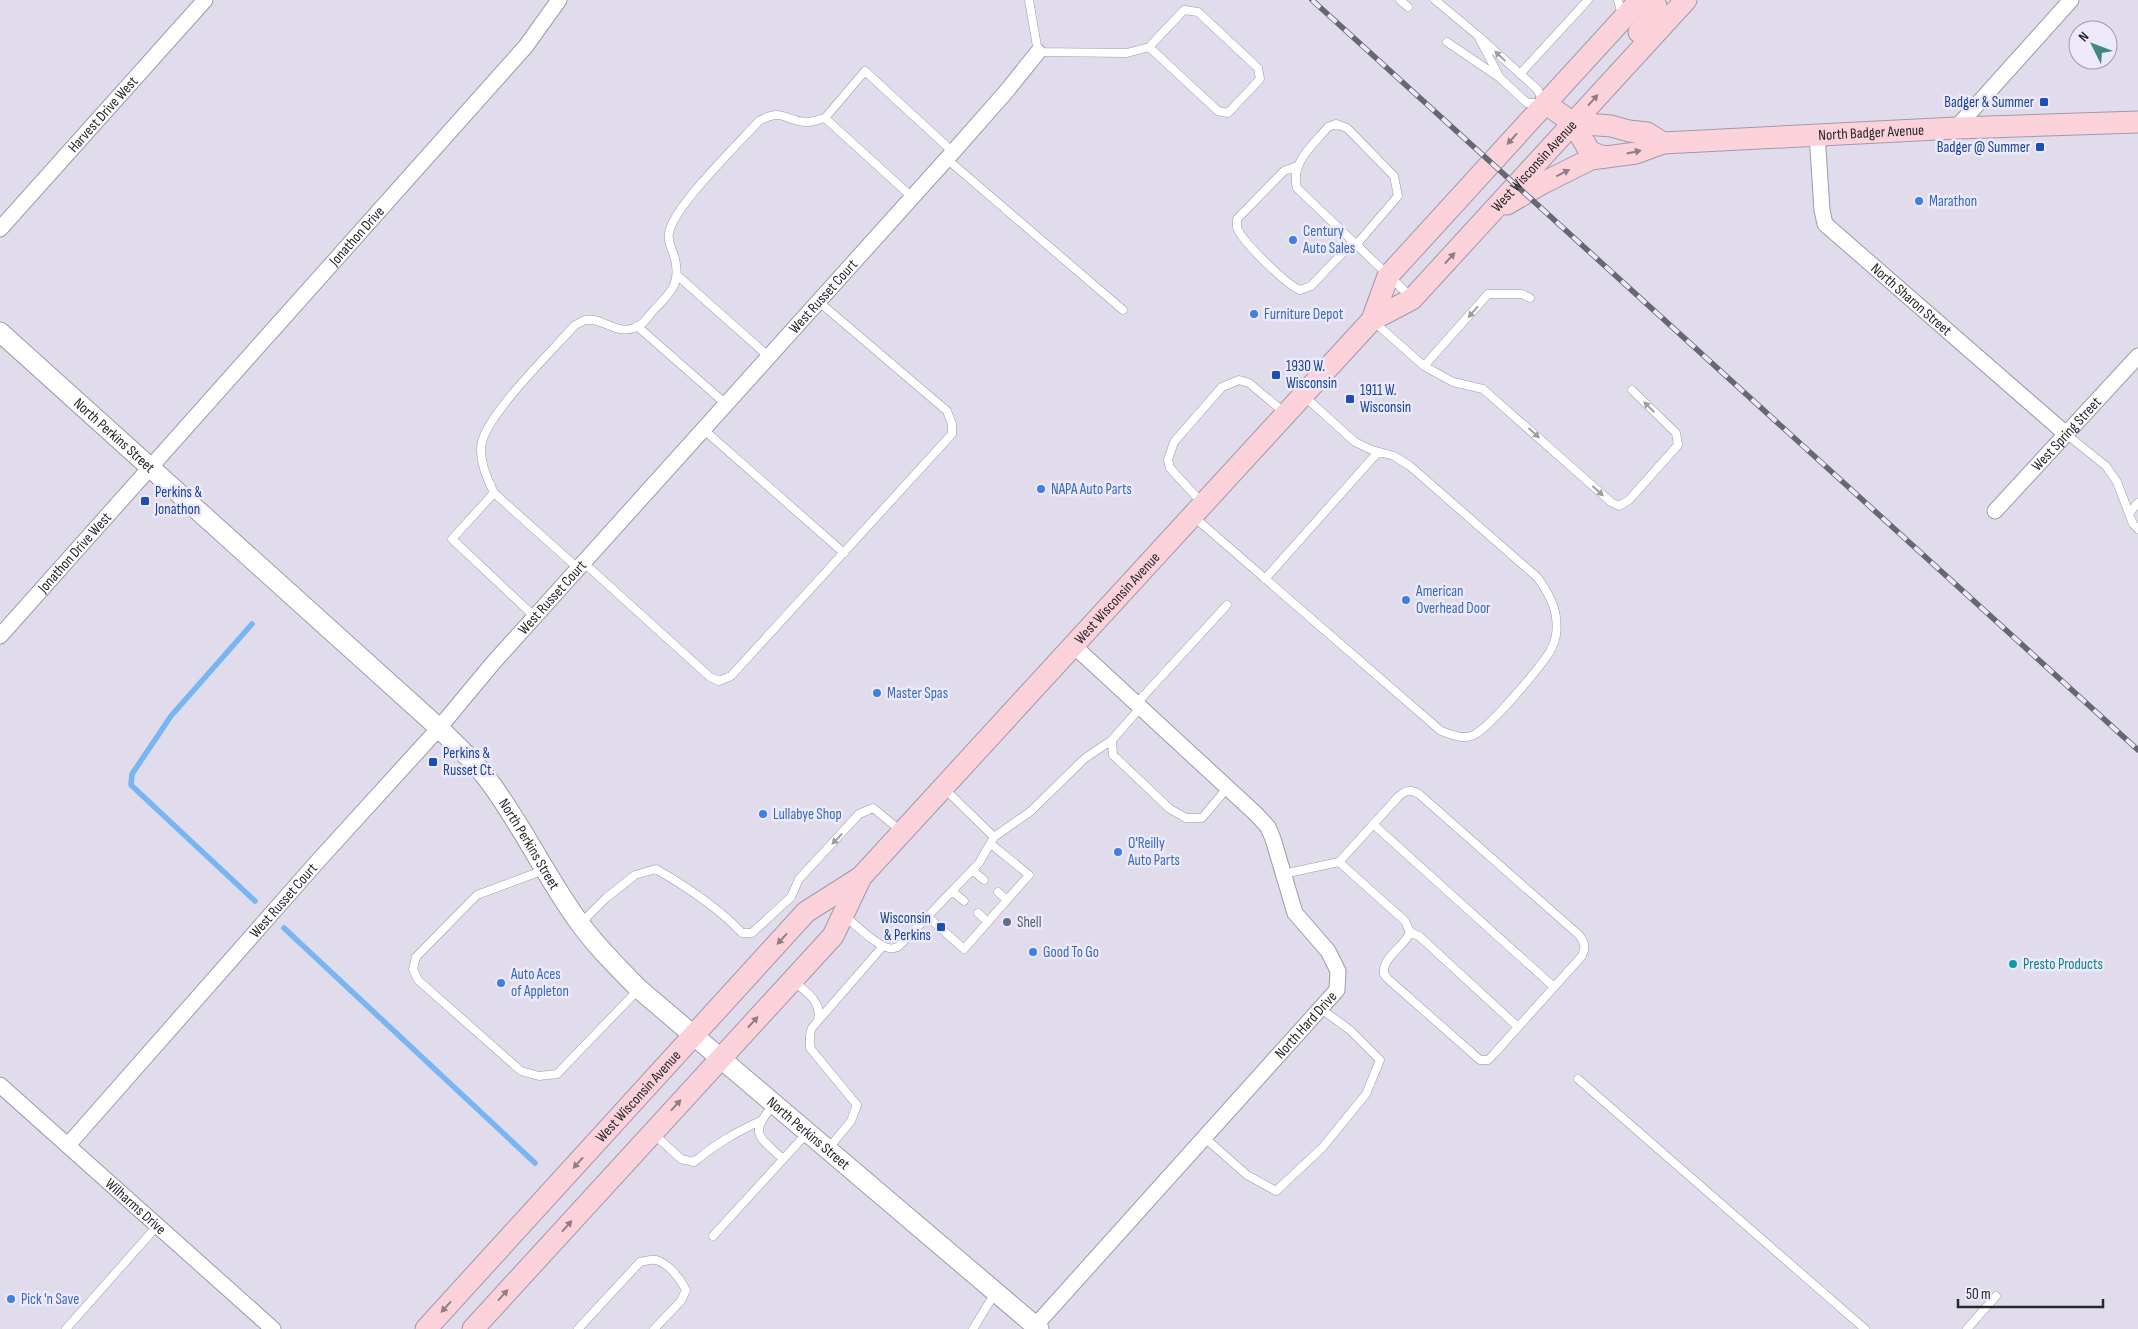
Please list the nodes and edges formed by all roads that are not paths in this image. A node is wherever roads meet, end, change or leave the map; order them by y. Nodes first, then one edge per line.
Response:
1 (205, 0) edge
2 (559, 0) edge
3 (1029, 0) edge
4 (1400, 0) edge
5 (1435, 0) edge
6 (1588, 0) edge
7 (1640, 0) edge
8 (1650, 0) edge
9 (1686, 0) edge
10 (2071, 0) edge
11 (1408, 7) dead end
12 (1620, 9) edge
13 (1476, 34) junction
14 (1447, 42) dead end
15 (1148, 47) junction
16 (1038, 52) junction
17 (1626, 65) junction
18 (1520, 74) junction
19 (1500, 78) junction
20 (1545, 103) junction
21 (825, 118) junction
22 (1573, 122) junction
23 (2138, 122) edge
24 (1956, 128) junction
25 (1817, 134) junction
26 (1663, 143) junction
27 (950, 155) junction
28 (1604, 157) junction
29 (1297, 166) junction
30 (912, 197) junction
31 (1490, 214) junction
32 (0, 229) edge
33 (1354, 244) junction
34 (678, 276) junction
35 (1388, 276) junction
36 (1530, 298) dead end
37 (1412, 299) junction
38 (818, 301) junction
39 (1123, 310) dead end
40 (1372, 320) junction
41 (638, 326) junction
42 (0, 332) edge
43 (768, 356) junction
44 (2138, 356) edge
45 (1424, 366) junction
46 (1632, 390) dead end
47 (1303, 395) junction
48 (726, 404) junction
49 (1286, 414) junction
50 (703, 429) junction
51 (2066, 434) junction
52 (1378, 452) junction
53 (151, 467) junction
54 (494, 493) junction
55 (2138, 503) edge
56 (1198, 510) junction
57 (1995, 511) dead end
58 (2129, 513) junction
59 (2138, 529) edge
60 (844, 553) junction
61 (581, 566) junction
62 (1265, 579) junction
63 (1227, 605) dead end
64 (534, 617) junction
65 (0, 636) edge
66 (1074, 646) junction
67 (1138, 706) junction
68 (439, 728) junction
69 (1112, 740) junction
70 (1228, 787) junction
71 (943, 788) junction
72 (1374, 824) junction
73 (902, 832) junction
74 (993, 841) junction
75 (1339, 862) junction
76 (545, 869) junction
77 (972, 870) junction
78 (1283, 874) junction
79 (984, 880) dead end
80 (952, 891) junction
81 (998, 892) dead end
82 (1007, 900) junction
83 (964, 901) dead end
84 (799, 904) junction
85 (834, 907) junction
86 (978, 914) dead end
87 (928, 917) junction
88 (988, 922) junction
89 (580, 924) junction
90 (1410, 932) junction
91 (883, 946) junction
92 (792, 980) junction
93 (1554, 987) junction
94 (639, 990) junction
95 (1321, 1009) junction
96 (817, 1022) junction
97 (1518, 1027) junction
98 (694, 1037) junction
99 (720, 1058) junction
100 (1578, 1079) dead end
101 (0, 1084) edge
102 (774, 1104) junction
103 (760, 1121) junction
104 (652, 1132) junction
105 (808, 1132) junction
106 (1205, 1138) junction
107 (68, 1145) junction
108 (828, 1149) junction
109 (783, 1159) junction
110 (158, 1225) junction
111 (714, 1236) dead end
112 (996, 1291) junction
113 (1996, 1296) dead end
114 (1037, 1327) edge
115 (66, 1329) edge
116 (273, 1329) edge
117 (426, 1329) edge
118 (473, 1329) edge
119 (578, 1329) edge
120 (654, 1329) edge
121 (974, 1329) edge
122 (1865, 1329) edge
123 (1967, 1329) edge

1 - 32 street, Harvest Drive West
2 - 53 street, Jonathon Drive
3 - 16 lane
4 - 11 lane
5 - 13 lane
6 - 18 lane
7 - 12 main road, West Wisconsin Avenue
8 - 17 main road
9 - 17 main road, West Wisconsin Avenue
10 - 24 street
12 - 20 main road, West Wisconsin Avenue
18 -> 13 lane
13 - 19 lane
14 - 19 lane
15 - 15 lane
15 - 16 lane
16 - 27 street, West Russet Court
22 -> 17 main road, West Wisconsin Avenue
18 - 20 lane
19 - 20 lane
20 - 22 main road, North Badger Avenue
20 -> 35 main road, West Wisconsin Avenue
21 - 27 lane
21 - 30 lane
21 - 34 lane
22 - 26 main road, North Badger Avenue
22 - 28 main road, North Badger Avenue
22 - 31 main road, West Wisconsin Avenue
23 - 24 main road, North Badger Avenue
24 - 25 main road, North Badger Avenue
25 - 26 main road, North Badger Avenue
25 - 51 street, North Sharon Street
28 -> 26 main road, North Badger Avenue
27 - 30 street, West Russet Court
27 - 39 lane
31 -> 28 main road
29 - 33 lane
29 - 33 lane
29 - 33 lane
30 - 38 street, West Russet Court
37 -> 31 main road, West Wisconsin Avenue
33 - 35 lane
34 - 41 lane
34 - 43 lane
35 - 37 lane
35 - 40 main road, West Wisconsin Avenue
36 -> 45 lane
37 - 40 main road, West Wisconsin Avenue
38 - 43 street, West Russet Court
38 - 60 lane
40 - 45 lane
40 - 47 main road, West Wisconsin Avenue
41 - 48 lane
41 - 54 lane
42 - 53 street, North Perkins Street
43 - 48 street, West Russet Court
44 - 51 street, West Spring Street
45 -> 46 lane
47 - 49 main road, West Wisconsin Avenue
47 - 52 lane
48 - 50 street, West Russet Court
49 - 56 main road, West Wisconsin Avenue
49 - 56 lane
50 - 60 lane
50 - 61 street, West Russet Court
51 - 57 street, West Spring Street
51 - 58 lane
52 - 62 lane
52 - 62 lane
53 - 65 street, Jonathon Drive West
53 - 68 street, North Perkins Street
54 - 61 lane
54 - 64 lane
55 - 58 lane
56 - 62 lane
56 - 66 main road, West Wisconsin Avenue
58 - 59 lane
60 - 61 lane
61 - 64 street, West Russet Court
63 - 67 lane
64 - 68 street, West Russet Court
66 - 67 street, North Hard Drive
66 - 71 main road, West Wisconsin Avenue
67 - 69 lane
67 - 70 street, North Hard Drive
68 - 76 street, North Perkins Street
68 - 107 street, West Russet Court
69 - 70 lane
69 - 74 lane
70 - 78 street, North Hard Drive
71 - 73 main road, West Wisconsin Avenue
71 - 74 lane
72 - 75 lane
72 - 93 lane
72 - 93 lane
73 -> 84 lane
73 - 85 main road, West Wisconsin Avenue
74 - 77 lane
74 - 82 lane
75 - 78 lane
75 - 90 lane
76 - 89 street, North Perkins Street
76 - 94 lane
77 - 79 lane
77 - 80 lane
78 - 95 street, North Hard Drive
80 - 83 lane
80 - 87 lane
81 - 82 lane
82 - 88 lane
84 - 85 main road, West Wisconsin Avenue
84 - 89 lane
84 -> 98 main road, West Wisconsin Avenue
85 - 91 lane
85 - 92 main road, West Wisconsin Avenue
86 - 88 lane
87 - 88 lane
87 - 91 lane
89 - 94 street, North Perkins Street
90 - 97 lane
90 - 97 lane
91 - 96 lane
92 - 96 lane
99 -> 92 main road, West Wisconsin Avenue
93 - 97 lane
94 - 98 street, North Perkins Street
95 - 106 street, North Hard Drive
95 - 106 lane
96 - 108 lane
98 - 99 street, North Perkins Street
98 -> 117 main road, West Wisconsin Avenue
99 - 102 street, North Perkins Street
104 -> 99 main road, West Wisconsin Avenue
100 - 122 lane
101 - 107 street, Wilharms Drive
102 - 103 lane
102 - 105 street, North Perkins Street
103 - 104 lane
103 - 109 lane
118 -> 104 main road, West Wisconsin Avenue
105 - 108 street, North Perkins Street
105 - 109 lane
106 - 114 street, North Hard Drive
107 - 110 street, Wilharms Drive
108 - 112 street, North Perkins Street
109 - 111 lane
110 - 115 lane
110 - 116 street, Wilharms Drive
112 - 114 street, North Perkins Street
112 - 121 lane
113 - 123 lane
119 - 120 lane

